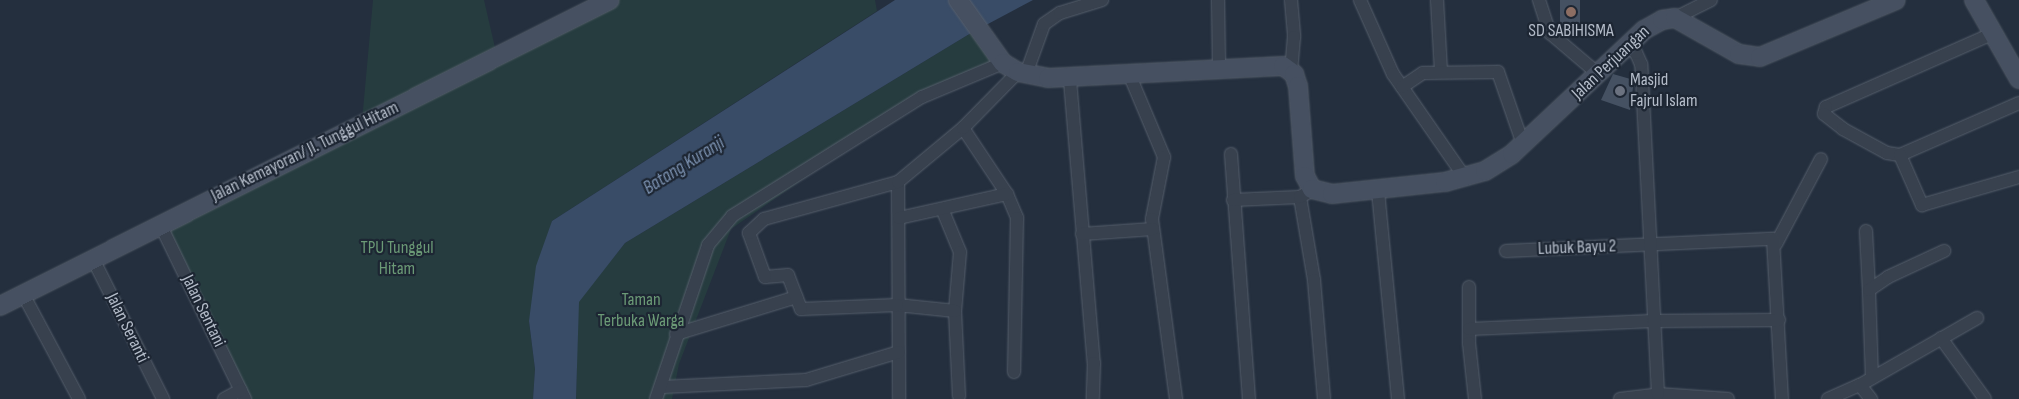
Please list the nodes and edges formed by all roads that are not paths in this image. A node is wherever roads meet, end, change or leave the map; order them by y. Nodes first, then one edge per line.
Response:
1 (610, 0) edge
2 (958, 0) edge
3 (1102, 0) edge
4 (1218, 0) edge
5 (1291, 0) edge
6 (1360, 0) edge
7 (1437, 0) edge
8 (1539, 0) edge
9 (1711, 0) edge
10 (1896, 0) edge
11 (1974, 0) edge
12 (1675, 18) junction
13 (1994, 32) junction
14 (1627, 46) junction
15 (1219, 67) junction
16 (1016, 70) junction
17 (1291, 70) junction
18 (1441, 71) junction
19 (1597, 73) junction
20 (1130, 76) junction
21 (2019, 79) edge
22 (1070, 80) junction
23 (1402, 87) junction
24 (2019, 103) edge
25 (963, 128) junction
26 (1523, 144) junction
27 (1231, 154) dead end
28 (1900, 155) junction
29 (1821, 159) dead end
30 (2019, 177) edge
31 (1466, 179) junction
32 (898, 182) junction
33 (1378, 192) junction
34 (1306, 193) junction
35 (1007, 194) junction
36 (1233, 200) junction
37 (943, 211) junction
38 (898, 218) junction
39 (160, 224) junction
40 (1153, 229) junction
41 (1866, 231) dead end
42 (1082, 234) junction
43 (1776, 244) junction
44 (1647, 245) junction
45 (1506, 250) dead end
46 (1944, 251) dead end
47 (92, 257) junction
48 (1469, 287) dead end
49 (1868, 290) junction
50 (23, 294) junction
51 (796, 297) junction
52 (897, 305) junction
53 (0, 306) edge
54 (955, 311) junction
55 (1977, 318) dead end
56 (1779, 320) junction
57 (1653, 321) junction
58 (1469, 329) junction
59 (676, 334) junction
60 (1941, 338) junction
61 (899, 352) junction
62 (1014, 372) dead end
63 (1872, 378) junction
64 (1860, 385) junction
65 (659, 393) edge
66 (1658, 394) junction
67 (243, 395) edge
68 (959, 396) dead end
69 (79, 399) edge
70 (163, 399) edge
71 (224, 399) edge
72 (898, 399) edge
73 (1093, 399) edge
74 (1176, 399) edge
75 (1249, 399) edge
76 (1324, 399) edge
77 (1398, 399) edge
78 (1475, 399) edge
79 (1620, 399) edge
80 (1728, 399) edge
81 (1782, 399) edge
82 (1828, 399) edge
83 (1871, 399) edge
84 (1985, 399) edge

1 - 39 street, Jalan Kemayoran/ Jl. Tunggul Hitam
2 - 16 street
3 - 16 street
4 - 15 street
5 - 17 street
6 - 23 street
7 - 18 street
8 - 19 street
9 - 12 street
10 - 12 street
11 - 13 street
12 - 14 street, Jalan Perjuangan
13 - 21 street
13 - 28 street
14 - 19 street, Jalan Perjuangan
14 - 44 street
15 - 17 street
15 - 20 street
16 - 22 street
16 - 25 street
16 - 59 street
17 - 34 street
18 - 23 street
18 - 26 street
19 - 26 street, Jalan Perjuangan
20 - 22 street
20 - 40 street
22 - 42 street
23 - 31 street
24 - 28 street
25 - 32 street
25 - 35 street
26 - 31 street, Jalan Perjuangan
27 - 36 street
28 - 30 street
29 - 43 street
31 - 33 street, Jalan Perjuangan
32 - 38 street
32 - 51 street
33 - 34 street, Jalan Perjuangan
33 - 77 street
34 - 36 street
34 - 76 street
35 - 37 street
35 - 62 street
36 - 75 street
37 - 38 street
37 - 54 street
38 - 52 street
39 - 47 street, Jalan Kemayoran/ Jl. Tunggul Hitam
39 - 67 street, Jalan Sentani
40 - 42 street
40 - 74 street
41 - 49 street
42 - 73 street
43 - 44 street, Lubuk Bayu 2
43 - 56 street
44 - 45 street, Lubuk Bayu 2
44 - 57 street
46 - 49 street
47 - 50 street, Jalan Kemayoran/ Jl. Tunggul Hitam
47 - 70 street, Jalan Seranti
48 - 58 street
49 - 63 street
50 - 53 street, Jalan Kemayoran/ Jl. Tunggul Hitam
50 - 69 street
51 - 52 street
51 - 59 street
52 - 54 street
52 - 61 street
54 - 68 street
55 - 60 street
56 - 57 street
56 - 81 street
57 - 58 street
57 - 66 street
58 - 78 street
59 - 65 street
60 - 63 street
60 - 84 street
61 - 65 street
61 - 72 street
63 - 64 street
64 - 82 street
64 - 83 street
66 - 79 street
66 - 80 street
67 - 71 street

